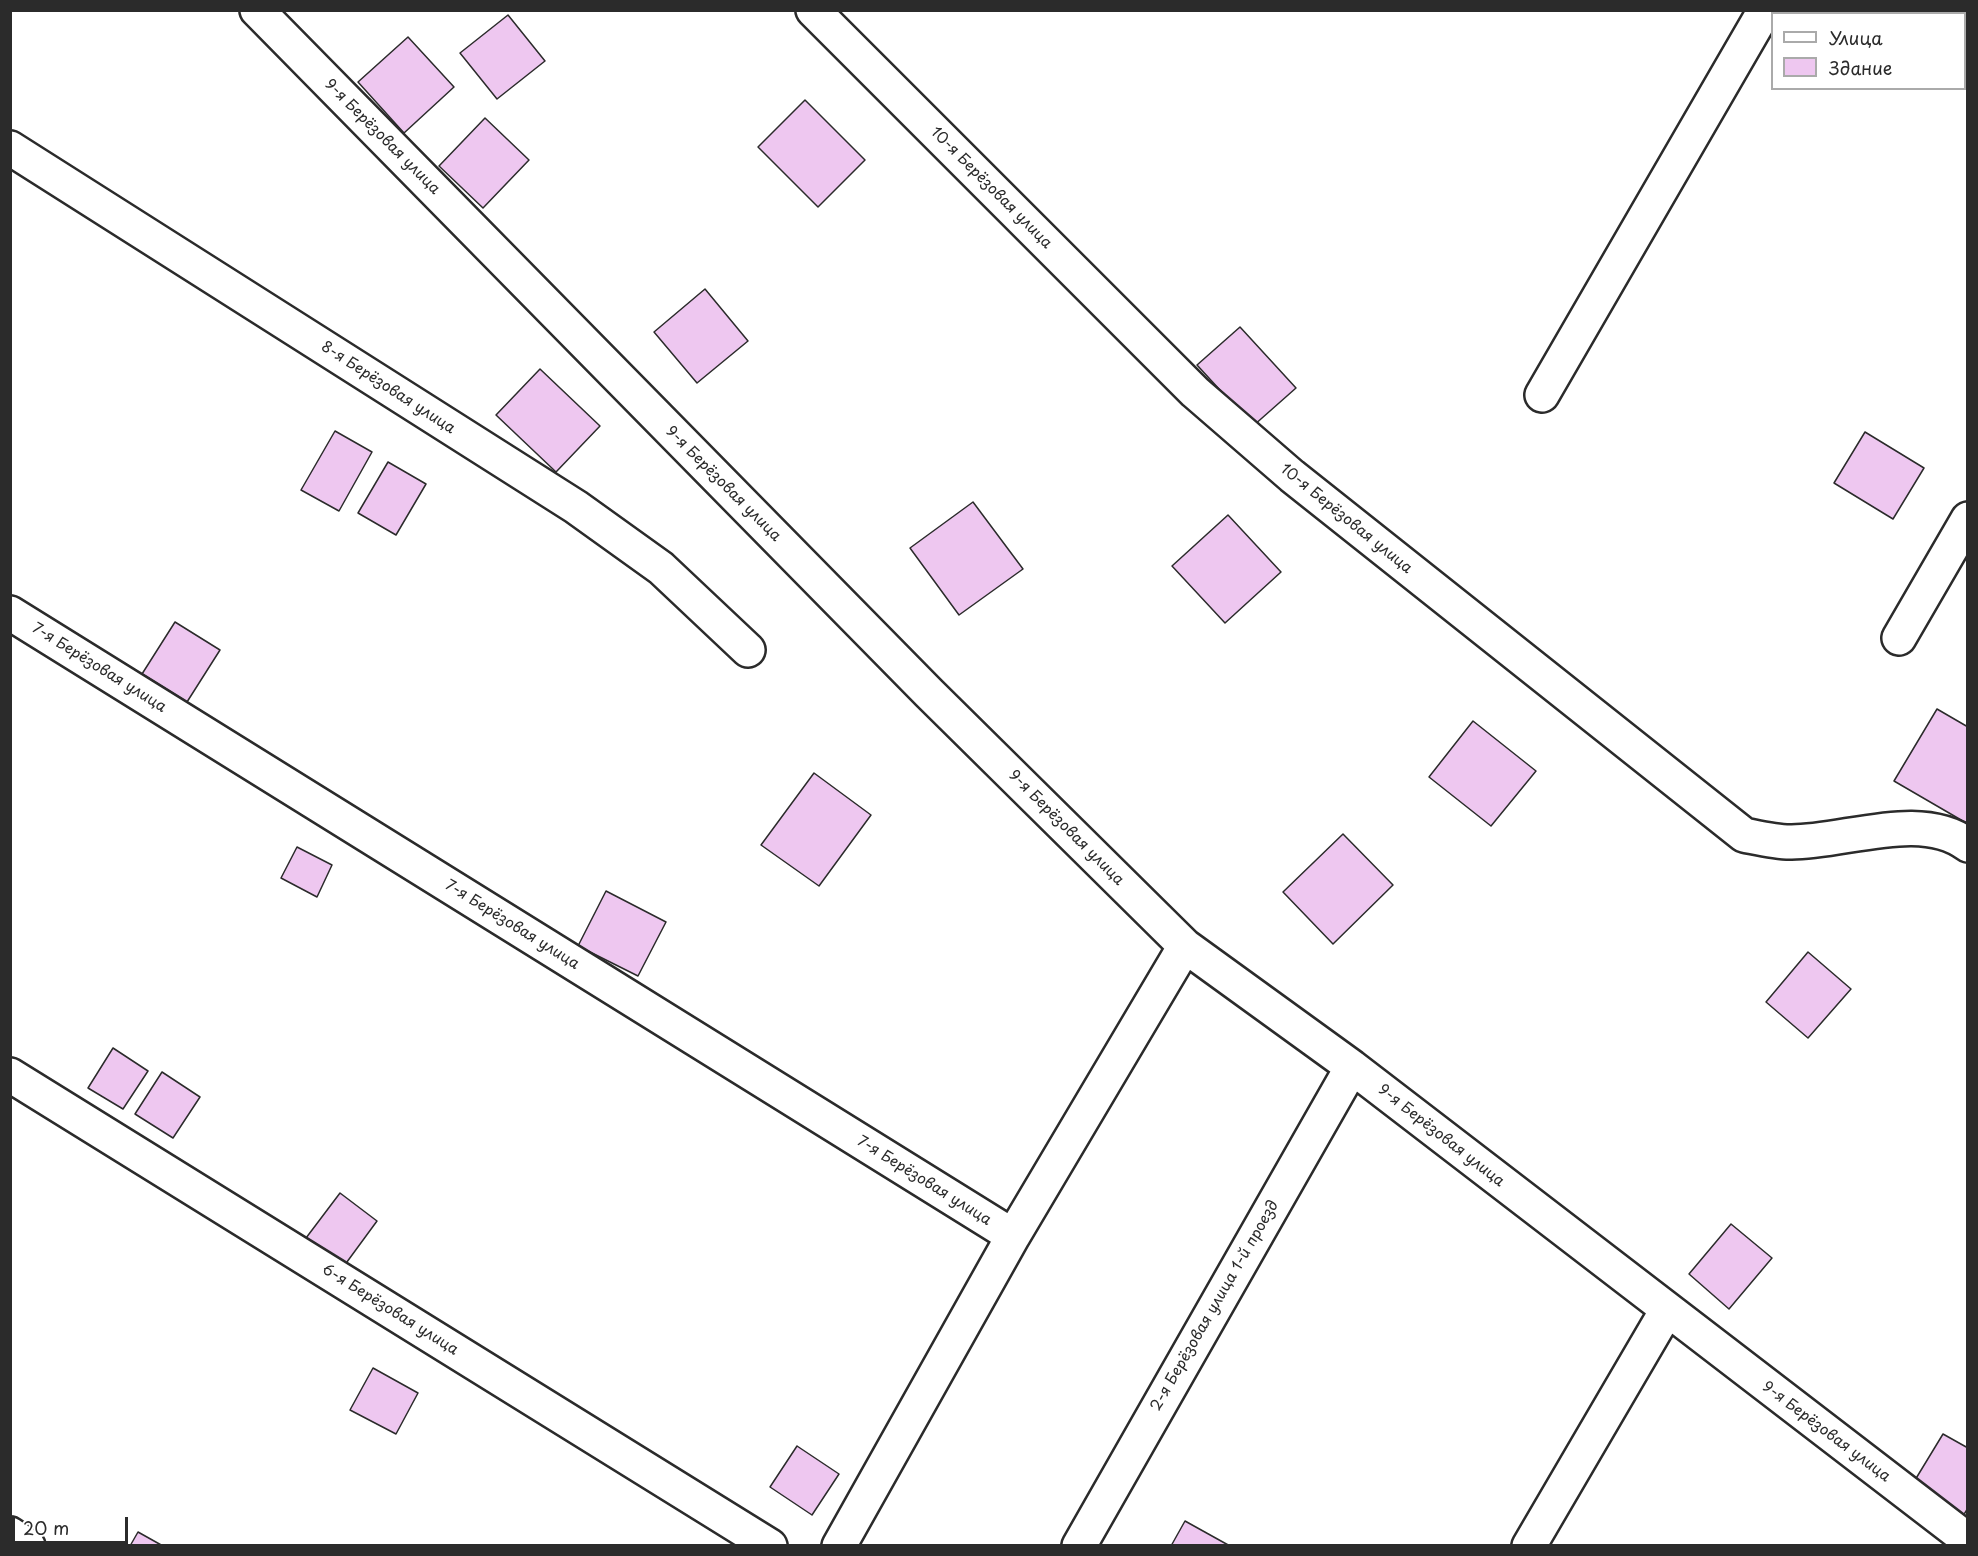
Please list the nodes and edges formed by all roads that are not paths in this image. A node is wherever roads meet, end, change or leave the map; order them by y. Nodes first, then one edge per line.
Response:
1 (257, 10) edge
2 (813, 10) edge
3 (1765, 10) edge
4 (10, 148) edge
5 (1542, 395) dead end
6 (1968, 519) edge
7 (10, 613) edge
8 (1899, 638) dead end
9 (748, 650) dead end
10 (1968, 845) edge
11 (1185, 946) junction
12 (1352, 1067) junction
13 (10, 1075) edge
14 (1013, 1236) junction
15 (1667, 1310) junction
16 (10, 1534) edge
17 (1968, 1540) edge
18 (28, 1545) edge
19 (770, 1545) edge
20 (839, 1545) edge
21 (1079, 1545) edge
22 (1529, 1545) edge

1 - 11 street, 9-я Берёзовая улица
2 - 10 street, 10-я Берёзовая улица
3 - 5 street
4 - 9 street, 8-я Берёзовая улица
6 - 8 street
7 - 14 street, 7-я Берёзовая улица
11 - 12 street, 9-я Берёзовая улица
11 - 14 street
12 - 15 street, 9-я Берёзовая улица
12 - 21 street, 2-я Берёзовая улица 1-й проезд
13 - 19 street, 6-я Берёзовая улица
14 - 20 street
15 - 17 street, 9-я Берёзовая улица
15 - 22 street
16 - 18 street

